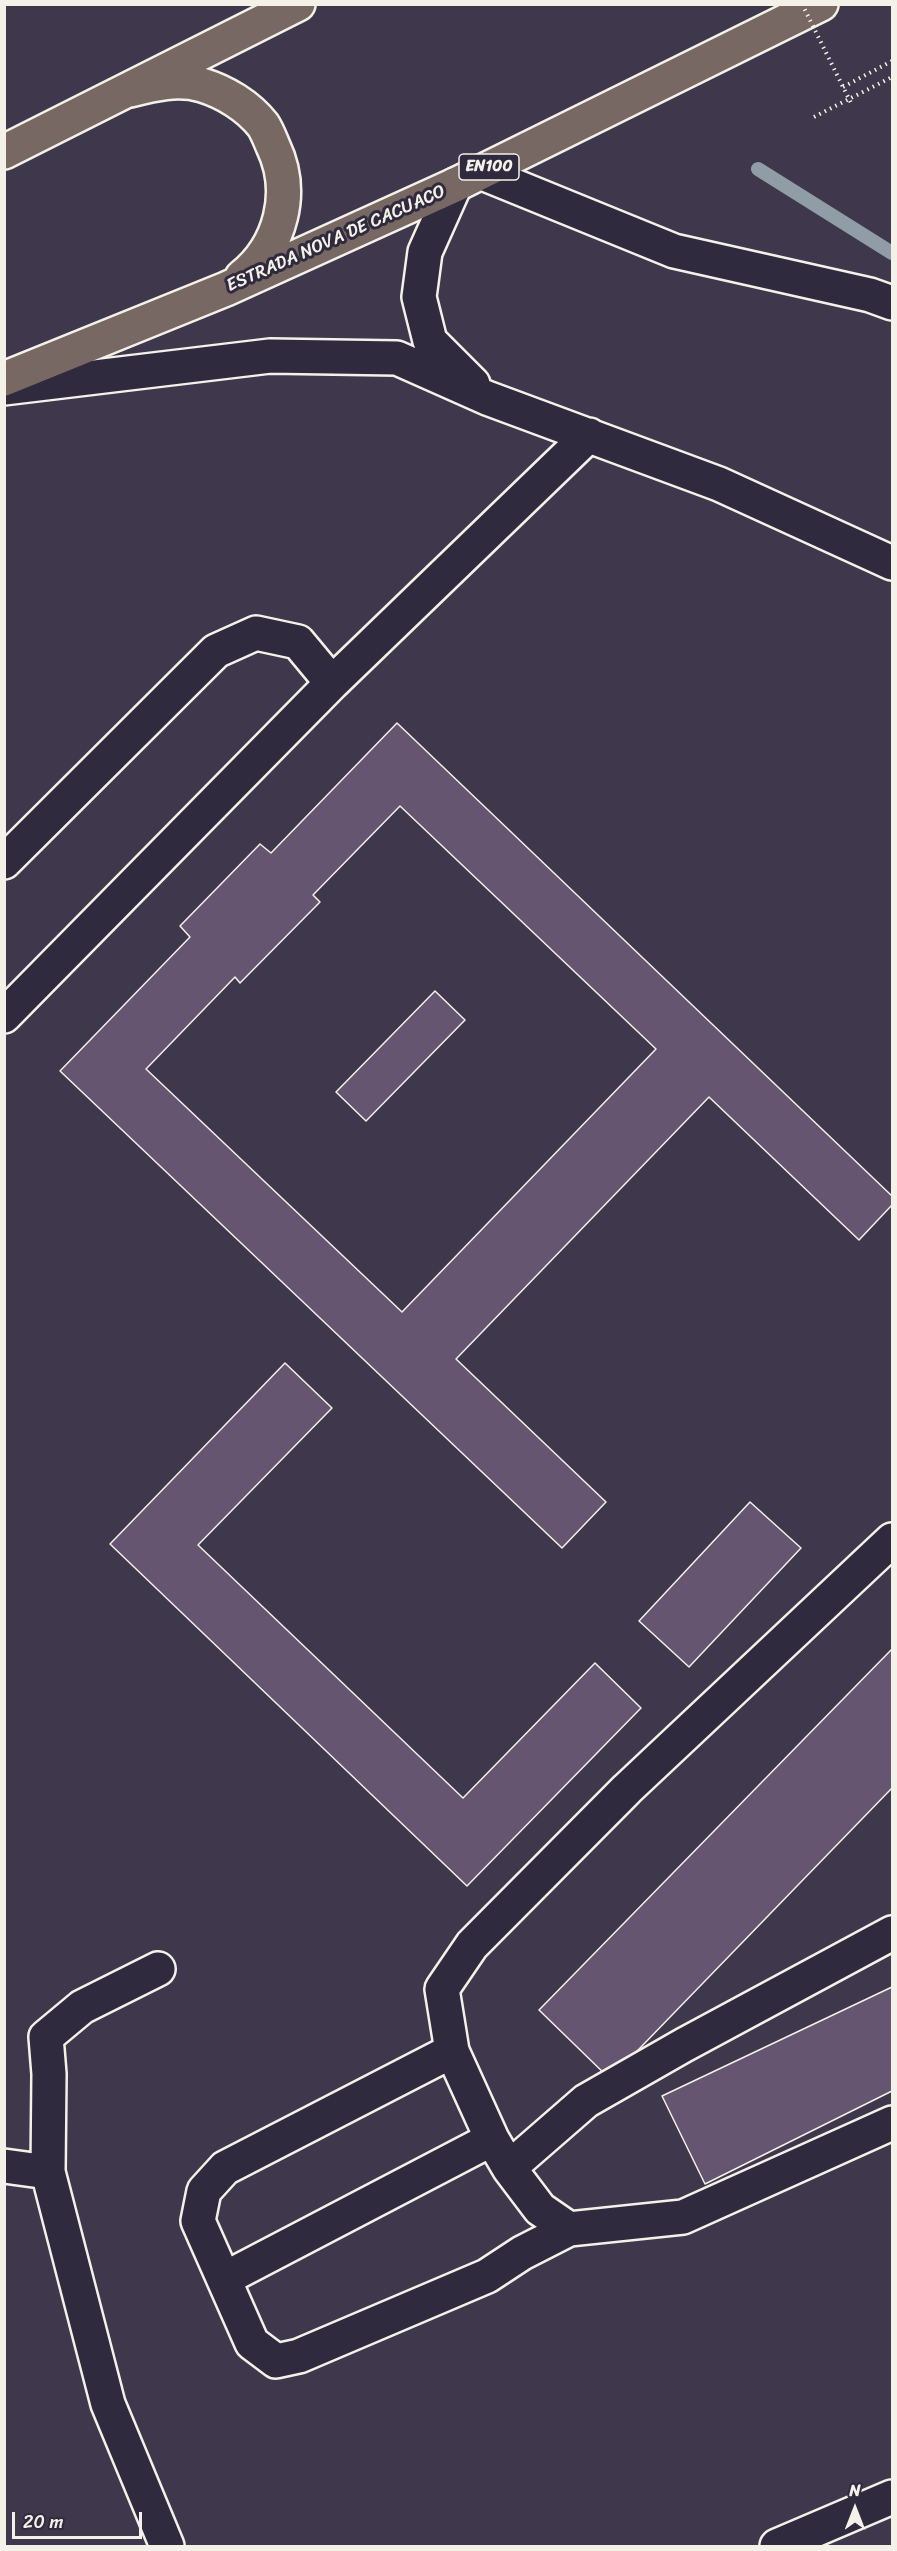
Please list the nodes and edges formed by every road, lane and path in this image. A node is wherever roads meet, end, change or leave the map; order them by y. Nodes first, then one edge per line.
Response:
1 (298, 4) edge
2 (802, 4) edge
3 (821, 4) edge
4 (892, 61) edge
5 (892, 77) edge
6 (843, 87) junction
7 (130, 90) junction
8 (851, 103) dead end
9 (814, 117) dead end
10 (4, 152) edge
11 (468, 178) junction
12 (226, 289) junction
13 (892, 303) edge
14 (4, 379) edge
15 (4, 388) edge
16 (488, 398) junction
17 (589, 435) junction
18 (892, 563) edge
19 (332, 683) junction
20 (4, 862) edge
21 (4, 1016) edge
22 (892, 1540) edge
23 (892, 1933) edge
24 (158, 1969) dead end
25 (452, 2051) junction
26 (892, 2123) edge
27 (492, 2139) junction
28 (4, 2166) edge
29 (509, 2168) junction
30 (48, 2172) junction
31 (569, 2229) junction
32 (224, 2279) junction
33 (892, 2497) edge
34 (167, 2547) edge
35 (777, 2547) edge

1 - 7 main road
2 - 6 path, bridge
3 - 11 main road, ESTRADA NOVA DE CACUACO / EN100
4 - 6 path
5 - 9 path
6 - 8 path, bridge
7 - 10 main road
7 - 12 main road
11 - 12 main road, ESTRADA NOVA DE CACUACO / EN100
11 - 13 street
11 - 16 street
12 - 14 main road, ESTRADA NOVA DE CACUACO / EN100
15 - 16 street
16 - 17 street
17 - 18 street
17 - 19 street
19 - 20 street
19 - 21 street
22 - 25 street
23 - 29 street
24 - 30 street
25 - 27 street
25 - 32 street
26 - 31 street
27 - 29 street
27 - 32 street
28 - 30 street
29 - 31 street
30 - 34 street
31 - 32 street
33 - 35 street

